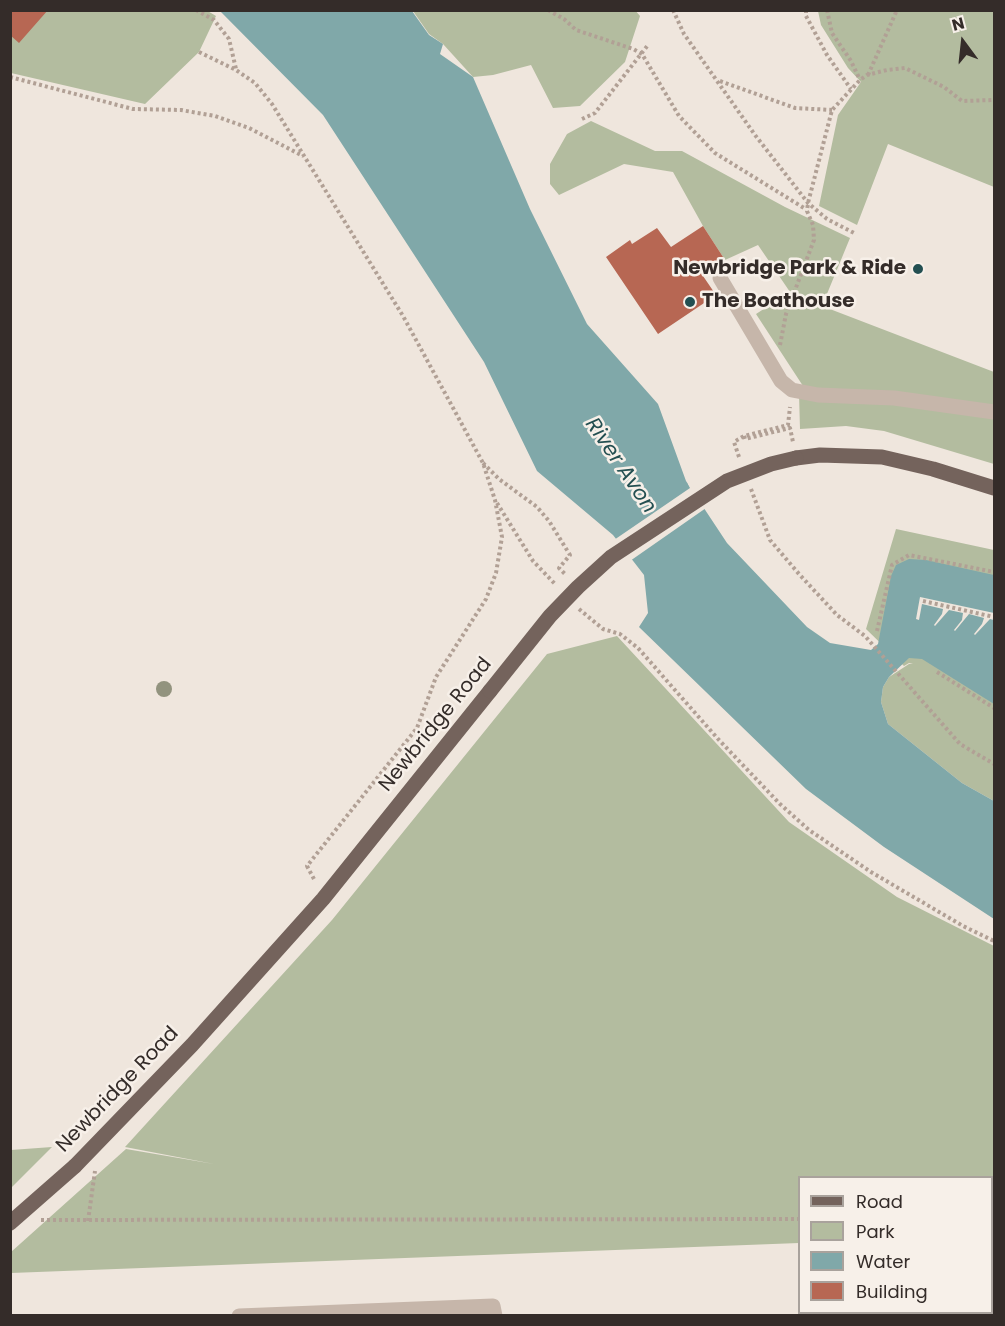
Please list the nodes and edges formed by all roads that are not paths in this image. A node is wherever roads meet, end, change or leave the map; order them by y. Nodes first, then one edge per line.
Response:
1 (720, 278) dead end
2 (994, 412) edge
3 (994, 488) edge
4 (10, 1223) edge
5 (954, 1314) edge
6 (239, 1316) edge
7 (495, 1316) edge
8 (971, 1316) edge

1 - 2 lane
3 - 4 main road, Newbridge Road, bridge
5 - 8 lane
6 - 7 lane

